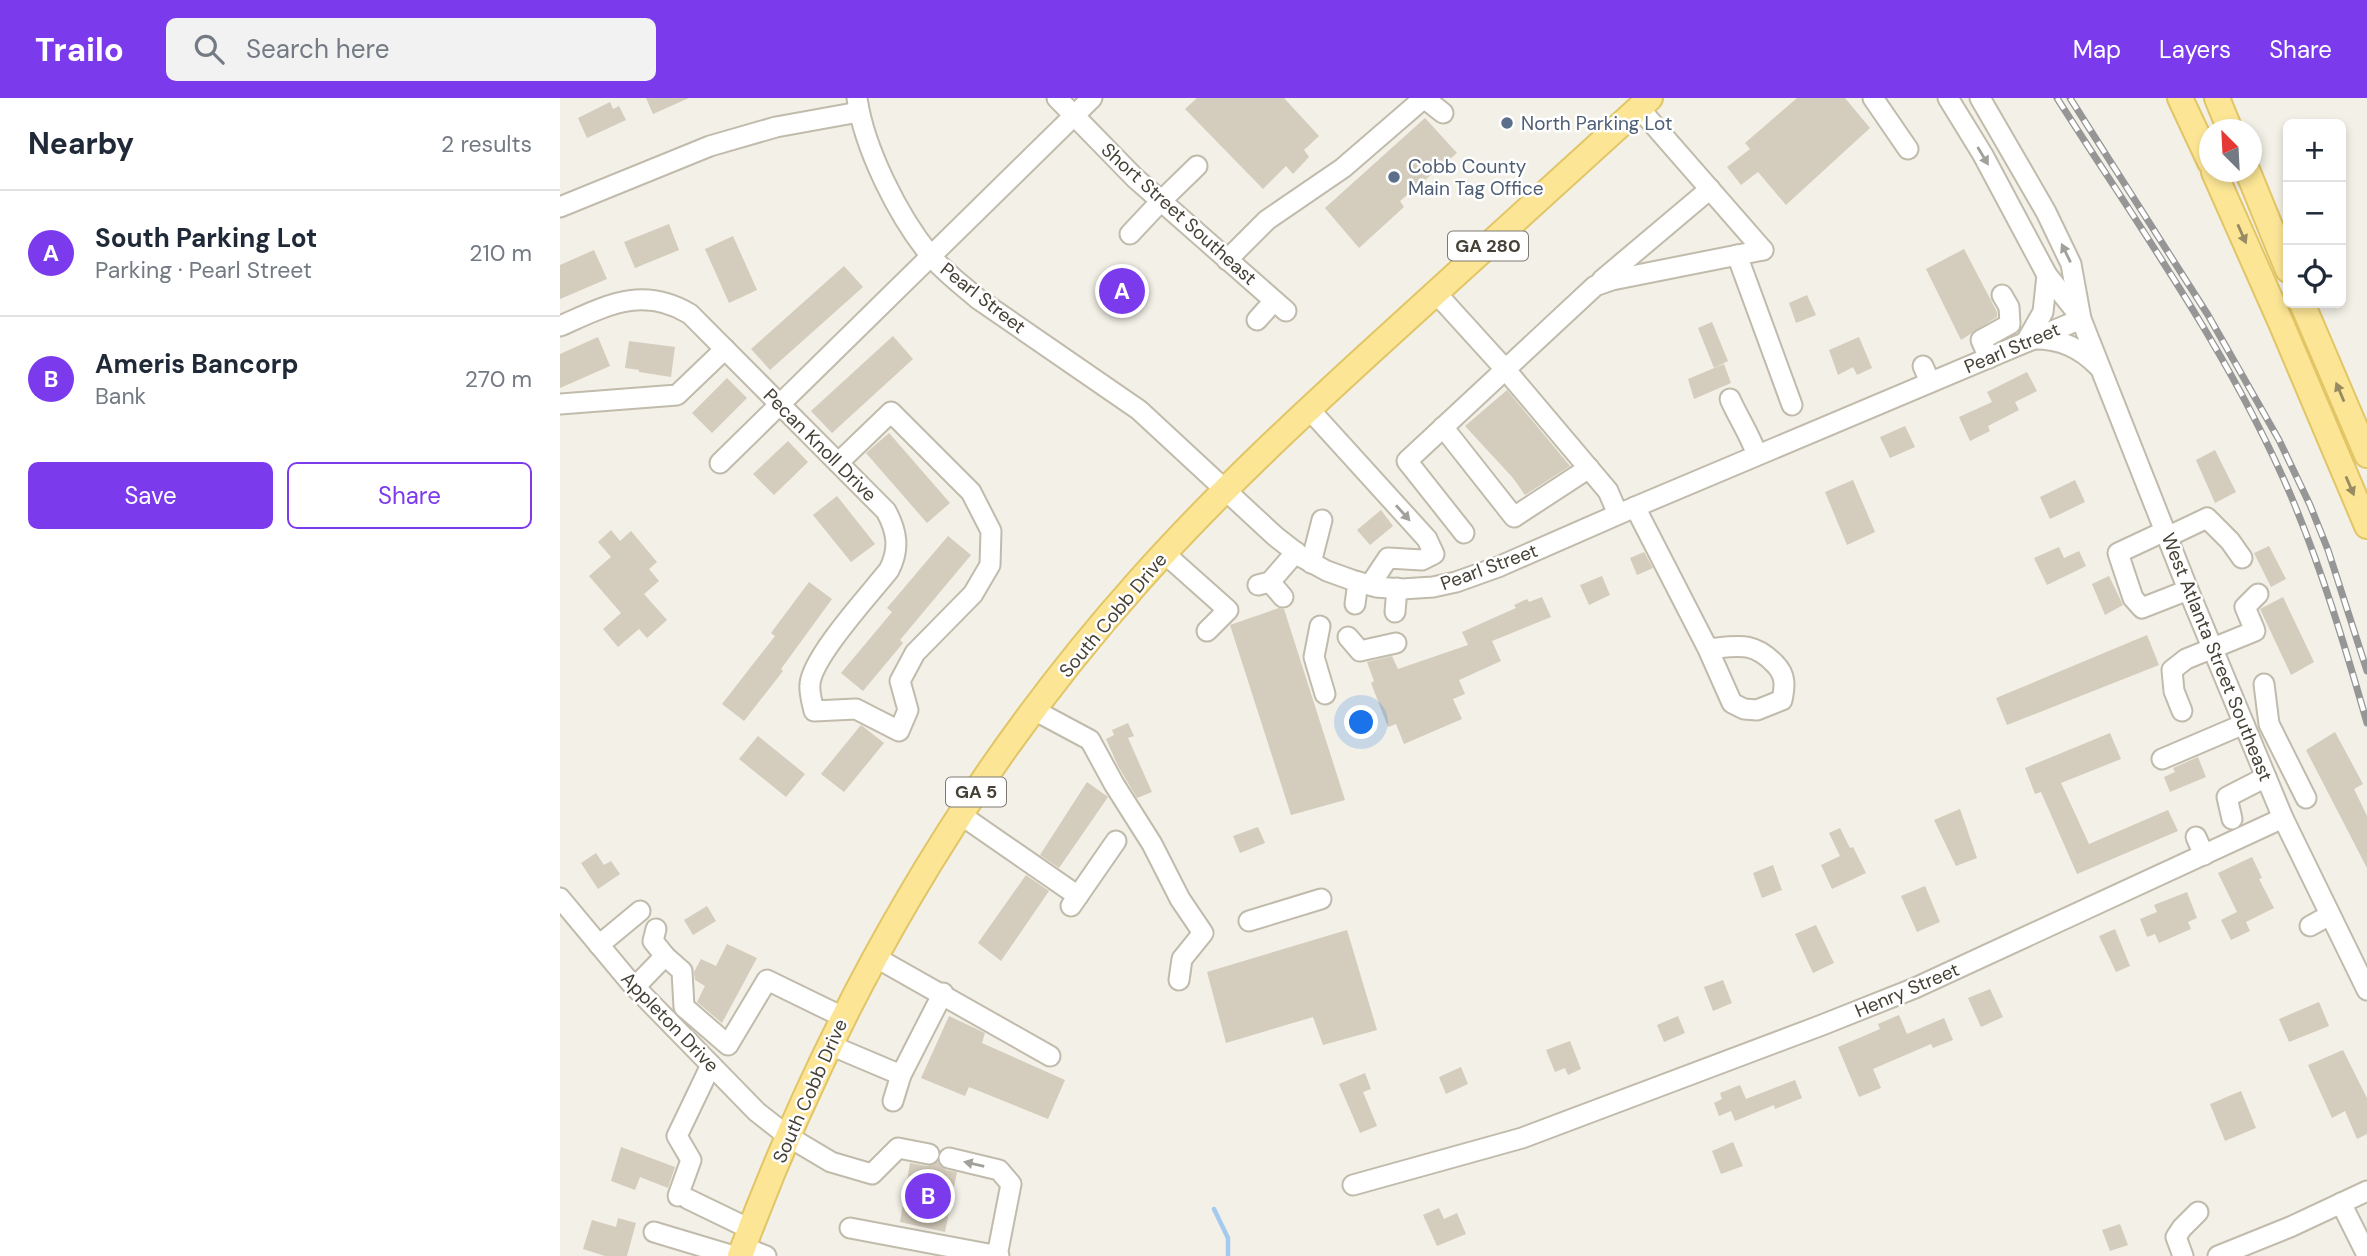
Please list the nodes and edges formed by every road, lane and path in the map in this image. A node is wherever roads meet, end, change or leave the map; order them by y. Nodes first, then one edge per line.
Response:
1 (1058, 98) edge
2 (1092, 98) edge
3 (1873, 98) edge
4 (1948, 98) edge
5 (1980, 98) edge
6 (2180, 98) edge
7 (2217, 98) edge
8 (1645, 103) edge
9 (858, 105) edge
10 (1443, 113) dead end
11 (1073, 116) junction
12 (2226, 119) edge
13 (2199, 139) edge
14 (1908, 149) dead end
15 (1198, 166) dead end
16 (2218, 182) edge
17 (2252, 182) edge
18 (1710, 189) junction
19 (1161, 201) junction
20 (560, 207) edge
21 (1130, 234) dead end
22 (1737, 255) junction
23 (931, 256) junction
24 (2283, 258) edge
25 (1227, 260) junction
26 (2047, 275) junction
27 (1595, 286) junction
28 (1436, 293) junction
29 (2003, 295) dead end
30 (2304, 308) edge
31 (2081, 319) junction
32 (1257, 320) dead end
33 (560, 326) edge
34 (2030, 341) junction
35 (725, 349) junction
36 (1989, 358) junction
37 (2101, 368) junction
38 (1505, 369) junction
39 (1730, 399) dead end
40 (560, 404) edge
41 (780, 405) junction
42 (1792, 405) dead end
43 (1309, 409) junction
44 (1443, 427) junction
45 (1757, 455) junction
46 (2367, 455) edge
47 (720, 463) dead end
48 (838, 463) junction
49 (1589, 468) junction
50 (1225, 488) junction
51 (1627, 510) junction
52 (1322, 520) dead end
53 (2367, 526) edge
54 (1464, 533) dead end
55 (2166, 534) junction
56 (1164, 553) junction
57 (1303, 558) junction
58 (2242, 558) dead end
59 (1364, 583) junction
60 (1270, 588) dead end
61 (1397, 588) junction
62 (2188, 590) junction
63 (2258, 594) dead end
64 (1356, 604) dead end
65 (1395, 612) dead end
66 (1320, 626) dead end
67 (1208, 631) dead end
68 (1348, 637) dead end
69 (1396, 643) dead end
70 (2212, 647) junction
71 (1708, 649) dead end
72 (2264, 684) dead end
73 (1325, 694) dead end
74 (1034, 710) junction
75 (2182, 711) dead end
76 (2269, 724) junction
77 (2247, 731) junction
78 (2162, 758) dead end
79 (2266, 777) junction
80 (2306, 798) dead end
81 (961, 815) junction
82 (2283, 818) junction
83 (2232, 819) dead end
84 (1116, 841) dead end
85 (1321, 899) dead end
86 (562, 908) edge
87 (640, 911) dead end
88 (2330, 915) junction
89 (1249, 921) dead end
90 (2310, 926) dead end
91 (656, 929) dead end
92 (599, 945) junction
93 (664, 956) junction
94 (875, 957) junction
95 (1179, 980) dead end
96 (635, 987) junction
97 (2367, 990) edge
98 (943, 993) junction
99 (843, 1017) junction
100 (830, 1045) junction
101 (1050, 1056) dead end
102 (711, 1065) junction
103 (901, 1075) junction
104 (893, 1101) dead end
105 (789, 1137) junction
106 (929, 1154) dead end
107 (949, 1158) dead end
108 (1353, 1185) dead end
109 (2367, 1191) edge
110 (2341, 1203) junction
111 (2198, 1212) dead end
112 (850, 1228) dead end
113 (654, 1232) dead end
114 (742, 1247) edge
115 (2367, 1255) edge
116 (766, 1256) edge
117 (998, 1256) edge
118 (2183, 1256) edge
119 (2218, 1256) edge

1 - 11 street, Short Street Southeast
2 - 11 street
3 - 14 street
4 -> 26 street, West Atlanta Street Southeast
31 -> 5 street, West Atlanta Street Southeast
6 - 13 main road
7 - 12 main road
8 - 18 street
8 - 28 main road, South Cobb Drive / GA 280
9 - 20 street
9 - 23 street, Pearl Street
10 - 25 street
11 - 19 street, Short Street Southeast
11 - 23 street
15 - 19 street
16 -> 53 main road
17 - 24 main road
18 - 22 street
18 - 27 street
19 - 21 street
19 - 25 street, Short Street Southeast
22 - 27 street
22 - 42 street
23 - 41 street
23 - 50 street, Pearl Street
25 - 32 street, Short Street Southeast
26 - 31 street, West Atlanta Street Southeast
26 - 34 street
27 - 38 street
28 - 38 street
28 - 43 main road, South Cobb Drive / GA 280
29 - 36 street
46 -> 30 main road
31 - 34 street, Pearl Street
31 - 37 street, West Atlanta Street Southeast
33 - 35 street, Pecan Knoll Drive
34 - 36 street, Pearl Street
34 - 37 street
35 - 40 street
35 - 41 street, Pecan Knoll Drive
36 - 45 street, Pearl Street
37 - 55 street, West Atlanta Street Southeast
38 - 44 street
38 - 49 street
39 - 45 street
41 - 47 street
41 - 48 street, Pecan Knoll Drive
43 - 50 main road, South Cobb Drive / GA 280
43 -> 59 street
44 - 49 street
44 - 54 street
45 - 51 street, Pearl Street
48 - 48 street, Pecan Knoll Drive
49 - 51 street
50 - 56 main road, South Cobb Drive / GA 5
50 - 57 street, Pearl Street
51 - 61 street, Pearl Street
51 - 71 street
52 - 57 street
55 - 58 street
55 - 62 street, West Atlanta Street Southeast
55 - 62 street
56 - 67 street
56 - 74 main road, South Cobb Drive / GA 5
57 - 59 street, Pearl Street
57 - 60 street
59 - 61 street, Pearl Street
59 - 64 street
61 - 65 street
62 - 70 street, West Atlanta Street Southeast
63 - 70 street
66 - 73 street
68 - 69 street
70 - 75 street
70 - 77 street, West Atlanta Street Southeast
72 - 76 street
74 - 81 main road, South Cobb Drive / GA 5
74 - 95 street
76 - 77 street
76 - 80 street
77 - 78 street
77 - 79 street, West Atlanta Street Southeast
79 - 82 street, West Atlanta Street Southeast
79 - 83 street
81 - 84 street
81 - 94 main road, South Cobb Drive / GA 5
82 - 88 street, West Atlanta Street Southeast
82 - 108 street, Henry Street
85 - 89 street
86 - 92 street, Appleton Drive
87 - 92 street
88 - 90 street
88 - 97 street, West Atlanta Street Southeast
91 - 93 street
92 - 96 street, Appleton Drive
93 - 96 street
93 - 99 street
94 - 98 street
94 - 99 main road, South Cobb Drive / GA 5
96 - 102 street, Appleton Drive
98 - 101 street
98 - 103 street
99 - 100 main road, South Cobb Drive / GA 5
100 - 103 street
100 - 105 main road, South Cobb Drive / GA 5
102 - 105 street, Appleton Drive
102 - 114 street
103 - 104 street
105 - 106 street, Appleton Drive
105 - 114 main road, South Cobb Drive / GA 5
117 -> 107 street
109 - 110 street
110 - 115 street
110 - 119 street
111 - 118 street
112 - 117 street
113 - 114 street
114 - 116 street

